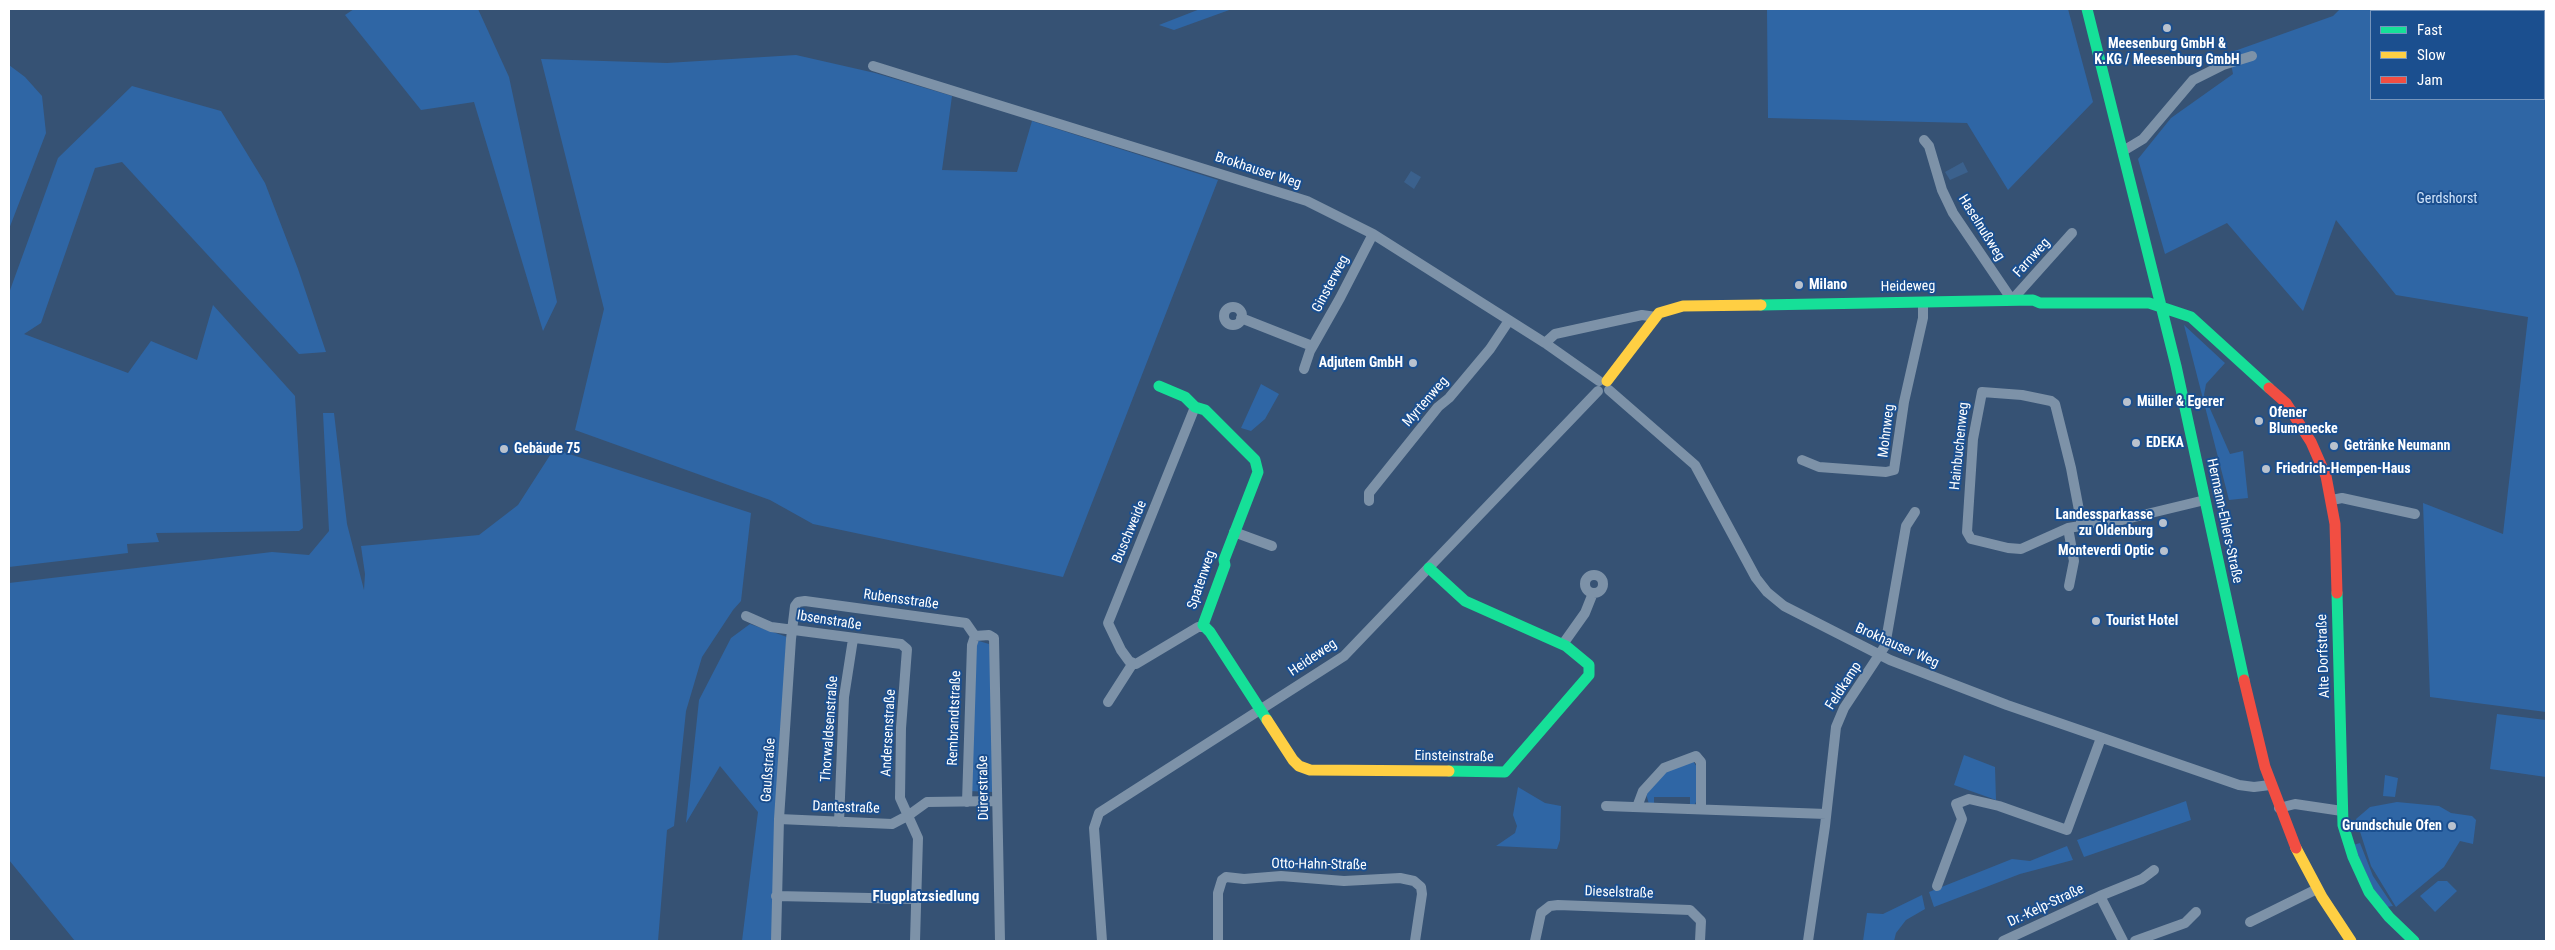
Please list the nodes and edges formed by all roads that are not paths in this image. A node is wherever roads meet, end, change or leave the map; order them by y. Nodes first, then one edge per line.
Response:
1 (2087, 9) edge
2 (2252, 56) dead end
3 (873, 66) dead end
4 (1924, 140) dead end
5 (2122, 151) junction
6 (2072, 233) dead end
7 (1373, 234) junction
8 (2012, 300) junction
9 (1923, 302) junction
10 (2162, 307) junction
11 (1656, 317) junction
12 (1241, 318) dead end
13 (1508, 322) junction
14 (1545, 343) junction
15 (1312, 346) junction
16 (1304, 370) dead end
17 (1159, 386) dead end
18 (1603, 386) junction
19 (1195, 407) junction
20 (1802, 460) dead end
21 (2205, 500) junction
22 (2332, 500) junction
23 (1369, 501) dead end
24 (1915, 512) dead end
25 (2415, 514) dead end
26 (2082, 526) junction
27 (2068, 528) junction
28 (1234, 532) junction
29 (1272, 546) dead end
30 (1429, 568) junction
31 (2070, 586) dead end
32 (1593, 593) dead end
33 (798, 602) joint
34 (746, 616) dead end
35 (1204, 627) junction
36 (792, 629) junction
37 (975, 636) junction
38 (853, 639) junction
39 (1563, 644) junction
40 (907, 649) joint
41 (1881, 656) junction
42 (1134, 663) junction
43 (1108, 702) dead end
44 (1261, 710) junction
45 (2101, 738) junction
46 (2270, 784) junction
47 (998, 801) junction
48 (967, 802) junction
49 (1606, 806) dead end
50 (1637, 807) junction
51 (2278, 808) junction
52 (1700, 809) junction
53 (2342, 811) junction
54 (1826, 814) junction
55 (909, 815) junction
56 (779, 819) junction
57 (839, 822) junction
58 (2154, 870) dead end
59 (1937, 886) dead end
60 (2317, 889) junction
61 (776, 896) junction
62 (2100, 896) junction
63 (916, 899) junction
64 (2196, 912) dead end
65 (2250, 922) dead end
66 (776, 941) edge
67 (915, 941) edge
68 (1000, 941) edge
69 (1102, 941) edge
70 (1218, 941) edge
71 (1415, 941) edge
72 (1535, 941) edge
73 (1700, 941) edge
74 (1808, 941) edge
75 (2003, 941) edge
76 (2123, 941) edge
77 (2135, 941) edge
78 (2351, 941) edge
79 (2414, 941) edge

1 - 5 street, Hermann-Ehlers-Straße
2 - 5 street
3 - 7 street, Brokhauser Weg
4 - 8 street, Haselnußweg
5 - 10 street, Hermann-Ehlers-Straße
6 - 8 street, Farnweg
7 - 13 street, Brokhauser Weg
7 - 15 street, Ginsterweg
8 - 9 street, Heideweg
8 - 10 street, Heideweg
9 - 11 street, Heideweg
9 - 20 street, Mohnweg
10 - 21 street, Hermann-Ehlers-Straße
10 - 22 street, Alte Dorfstraße
11 - 14 street, Heideweg
11 - 18 street, Heideweg
12 - 15 street
13 - 14 street, Brokhauser Weg
13 - 23 street, Myrtenweg
14 - 18 street, Brokhauser Weg
15 - 16 street, Ginsterweg
17 - 19 street, Spatenweg
18 - 30 street, Heideweg
18 - 41 street, Brokhauser Weg
19 - 28 street, Spatenweg
19 - 42 street, Buschweide
21 - 26 street, Hainbuchenweg
21 - 46 street, Hermann-Ehlers-Straße
22 - 25 street
22 - 53 street, Alte Dorfstraße
24 - 41 street, Feldkamp
26 - 27 street, Hainbuchenweg
26 - 27 street, Hainbuchenweg
27 - 31 street
28 - 29 street
28 - 35 street, Spatenweg
30 - 39 street, Einsteinstraße
30 - 44 street, Heideweg
32 - 39 street
33 - 36 street, Gaußstraße
33 - 37 street, Rubensstraße
34 - 36 street, Ibsenstraße
35 - 42 street
35 - 44 street, Spatenweg
36 - 38 street, Ibsenstraße
36 - 56 street, Gaußstraße
37 - 47 street, Dürerstraße
37 - 48 street, Rembrandtstraße
38 - 40 street, Ibsenstraße
38 - 57 street, Thorwaldsenstraße
39 - 44 street, Einsteinstraße
40 - 55 street, Andersenstraße
41 - 45 street, Brokhauser Weg
41 - 54 street, Feldkamp
42 - 43 street
44 - 69 street, Heideweg
45 - 46 street, Brokhauser Weg
45 - 59 street
46 - 51 street, Hermann-Ehlers-Straße
47 - 48 street, Dantestraße
47 - 68 street, Dürerstraße
48 - 55 street, Dantestraße
49 - 50 street
50 - 52 street
50 - 52 street
51 - 53 street
51 - 60 street, Hermann-Ehlers-Straße
52 - 54 street
53 - 79 street, Alte Dorfstraße
54 - 74 street, Feldkamp
55 - 57 street, Dantestraße
55 - 63 street, Andersenstraße
56 - 57 street, Dantestraße
56 - 61 street, Gaußstraße
58 - 62 street, Dr.-Kelp-Straße
60 - 65 street
60 - 78 street, Hermann-Ehlers-Straße
61 - 63 street
61 - 66 street, Gaußstraße
62 - 75 street, Dr.-Kelp-Straße
62 - 76 street, Dr.-Kelp-Straße
63 - 67 street, Andersenstraße
64 - 77 street
70 - 71 street, Otto-Hahn-Straße
72 - 73 street, Dieselstraße

